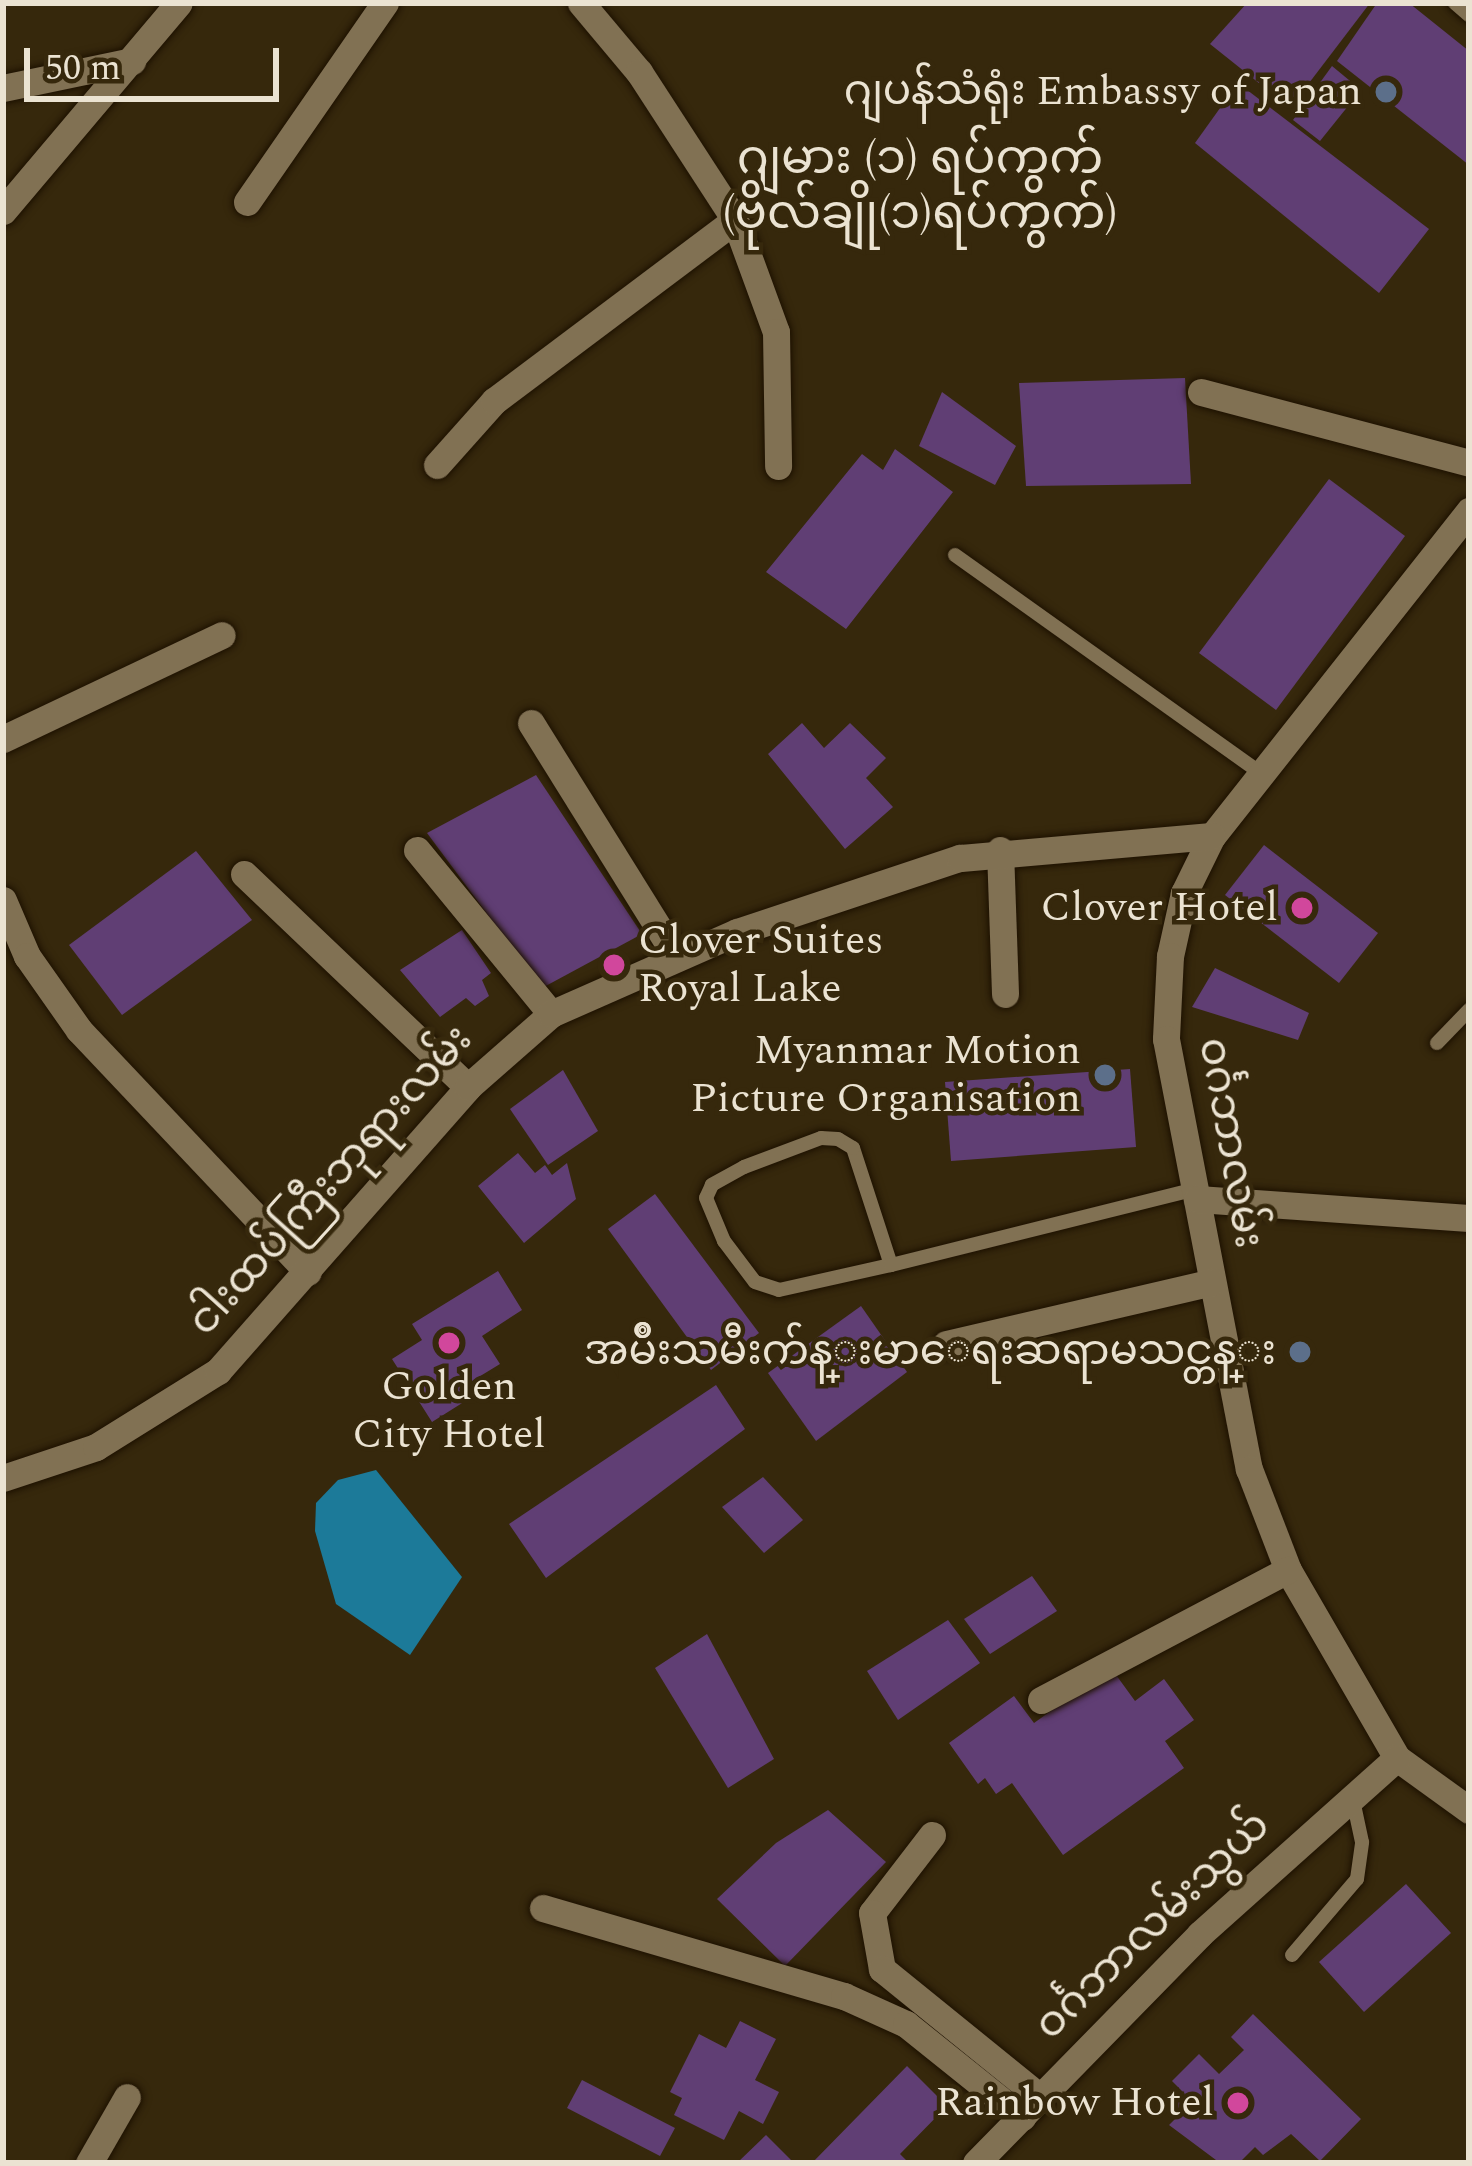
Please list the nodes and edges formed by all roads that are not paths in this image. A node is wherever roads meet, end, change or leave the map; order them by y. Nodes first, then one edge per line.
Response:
1 (179, 3) edge
2 (385, 3) edge
3 (581, 3) edge
4 (1455, 3) edge
5 (1469, 15) edge
6 (133, 61) junction
7 (3, 88) edge
8 (248, 202) dead end
9 (3, 211) edge
10 (735, 220) junction
11 (1201, 392) dead end
12 (1469, 463) edge
13 (437, 465) dead end
14 (778, 466) dead end
15 (1469, 511) edge
16 (1458, 545) edge
17 (956, 555) dead end
18 (222, 635) dead end
19 (531, 723) dead end
20 (3, 739) edge
21 (1262, 774) junction
22 (1212, 836) junction
23 (417, 850) dead end
24 (1000, 850) junction
25 (244, 874) dead end
26 (3, 900) edge
27 (676, 956) junction
28 (1005, 994) dead end
29 (1469, 1010) edge
30 (551, 1014) junction
31 (1437, 1043) dead end
32 (468, 1087) junction
33 (1197, 1194) junction
34 (1469, 1218) edge
35 (891, 1265) junction
36 (308, 1272) junction
37 (1212, 1282) junction
38 (946, 1344) dead end
39 (3, 1478) edge
40 (1288, 1570) junction
41 (1041, 1700) dead end
42 (1397, 1758) junction
43 (1352, 1794) junction
44 (1469, 1810) edge
45 (932, 1835) dead end
46 (543, 1908) dead end
47 (1292, 1955) dead end
48 (127, 2097) dead end
49 (1030, 2107) junction
50 (89, 2163) edge
51 (976, 2163) edge

1 - 6 street
2 - 8 street
3 - 10 street
4 - 5 lane
6 - 7 street
6 - 9 street
10 - 13 street
10 - 14 street
11 - 12 street
15 - 16 street, ဝင်္ဂဘာလမ်း
16 - 21 street, ဝင်္ဂဘာလမ်း
17 - 21 lane
18 - 20 street
19 - 27 street
21 - 22 street, ဝင်္ဂဘာလမ်း
22 - 24 street, ငါးထပ်ကြီးဘုရားလမ်း
22 - 33 street, ဝင်္ဂဘာလမ်း
23 - 30 street
24 - 27 street, ငါးထပ်ကြီးဘုရားလမ်း
24 - 28 street
25 - 32 street
26 - 36 street
27 - 30 street, ငါးထပ်ကြီးဘုရားလမ်း
29 - 31 lane
30 - 32 street, ငါးထပ်ကြီးဘုရားလမ်း
32 - 36 street, ငါးထပ်ကြီးဘုရားလမ်း
33 - 34 street
33 - 35 lane
33 - 37 street, ဝင်္ဂဘာလမ်း
35 - 35 lane
36 - 39 street, ငါးထပ်ကြီးဘုရားလမ်း
37 - 38 street
37 - 40 street, ဝင်္ဂဘာလမ်း
40 - 41 street
40 - 42 street, ဝင်္ဂဘာလမ်း
42 - 43 street, ဝင်္ဂဘာလမ်းသွယ်
42 - 44 street, ဝင်္ဂဘာလမ်း
43 - 47 lane
43 - 49 street, ဝင်္ဂဘာလမ်းသွယ်
45 - 49 street
46 - 49 street
48 - 50 street
49 - 51 street, ဝင်္ဂဘာလမ်းသွယ်

